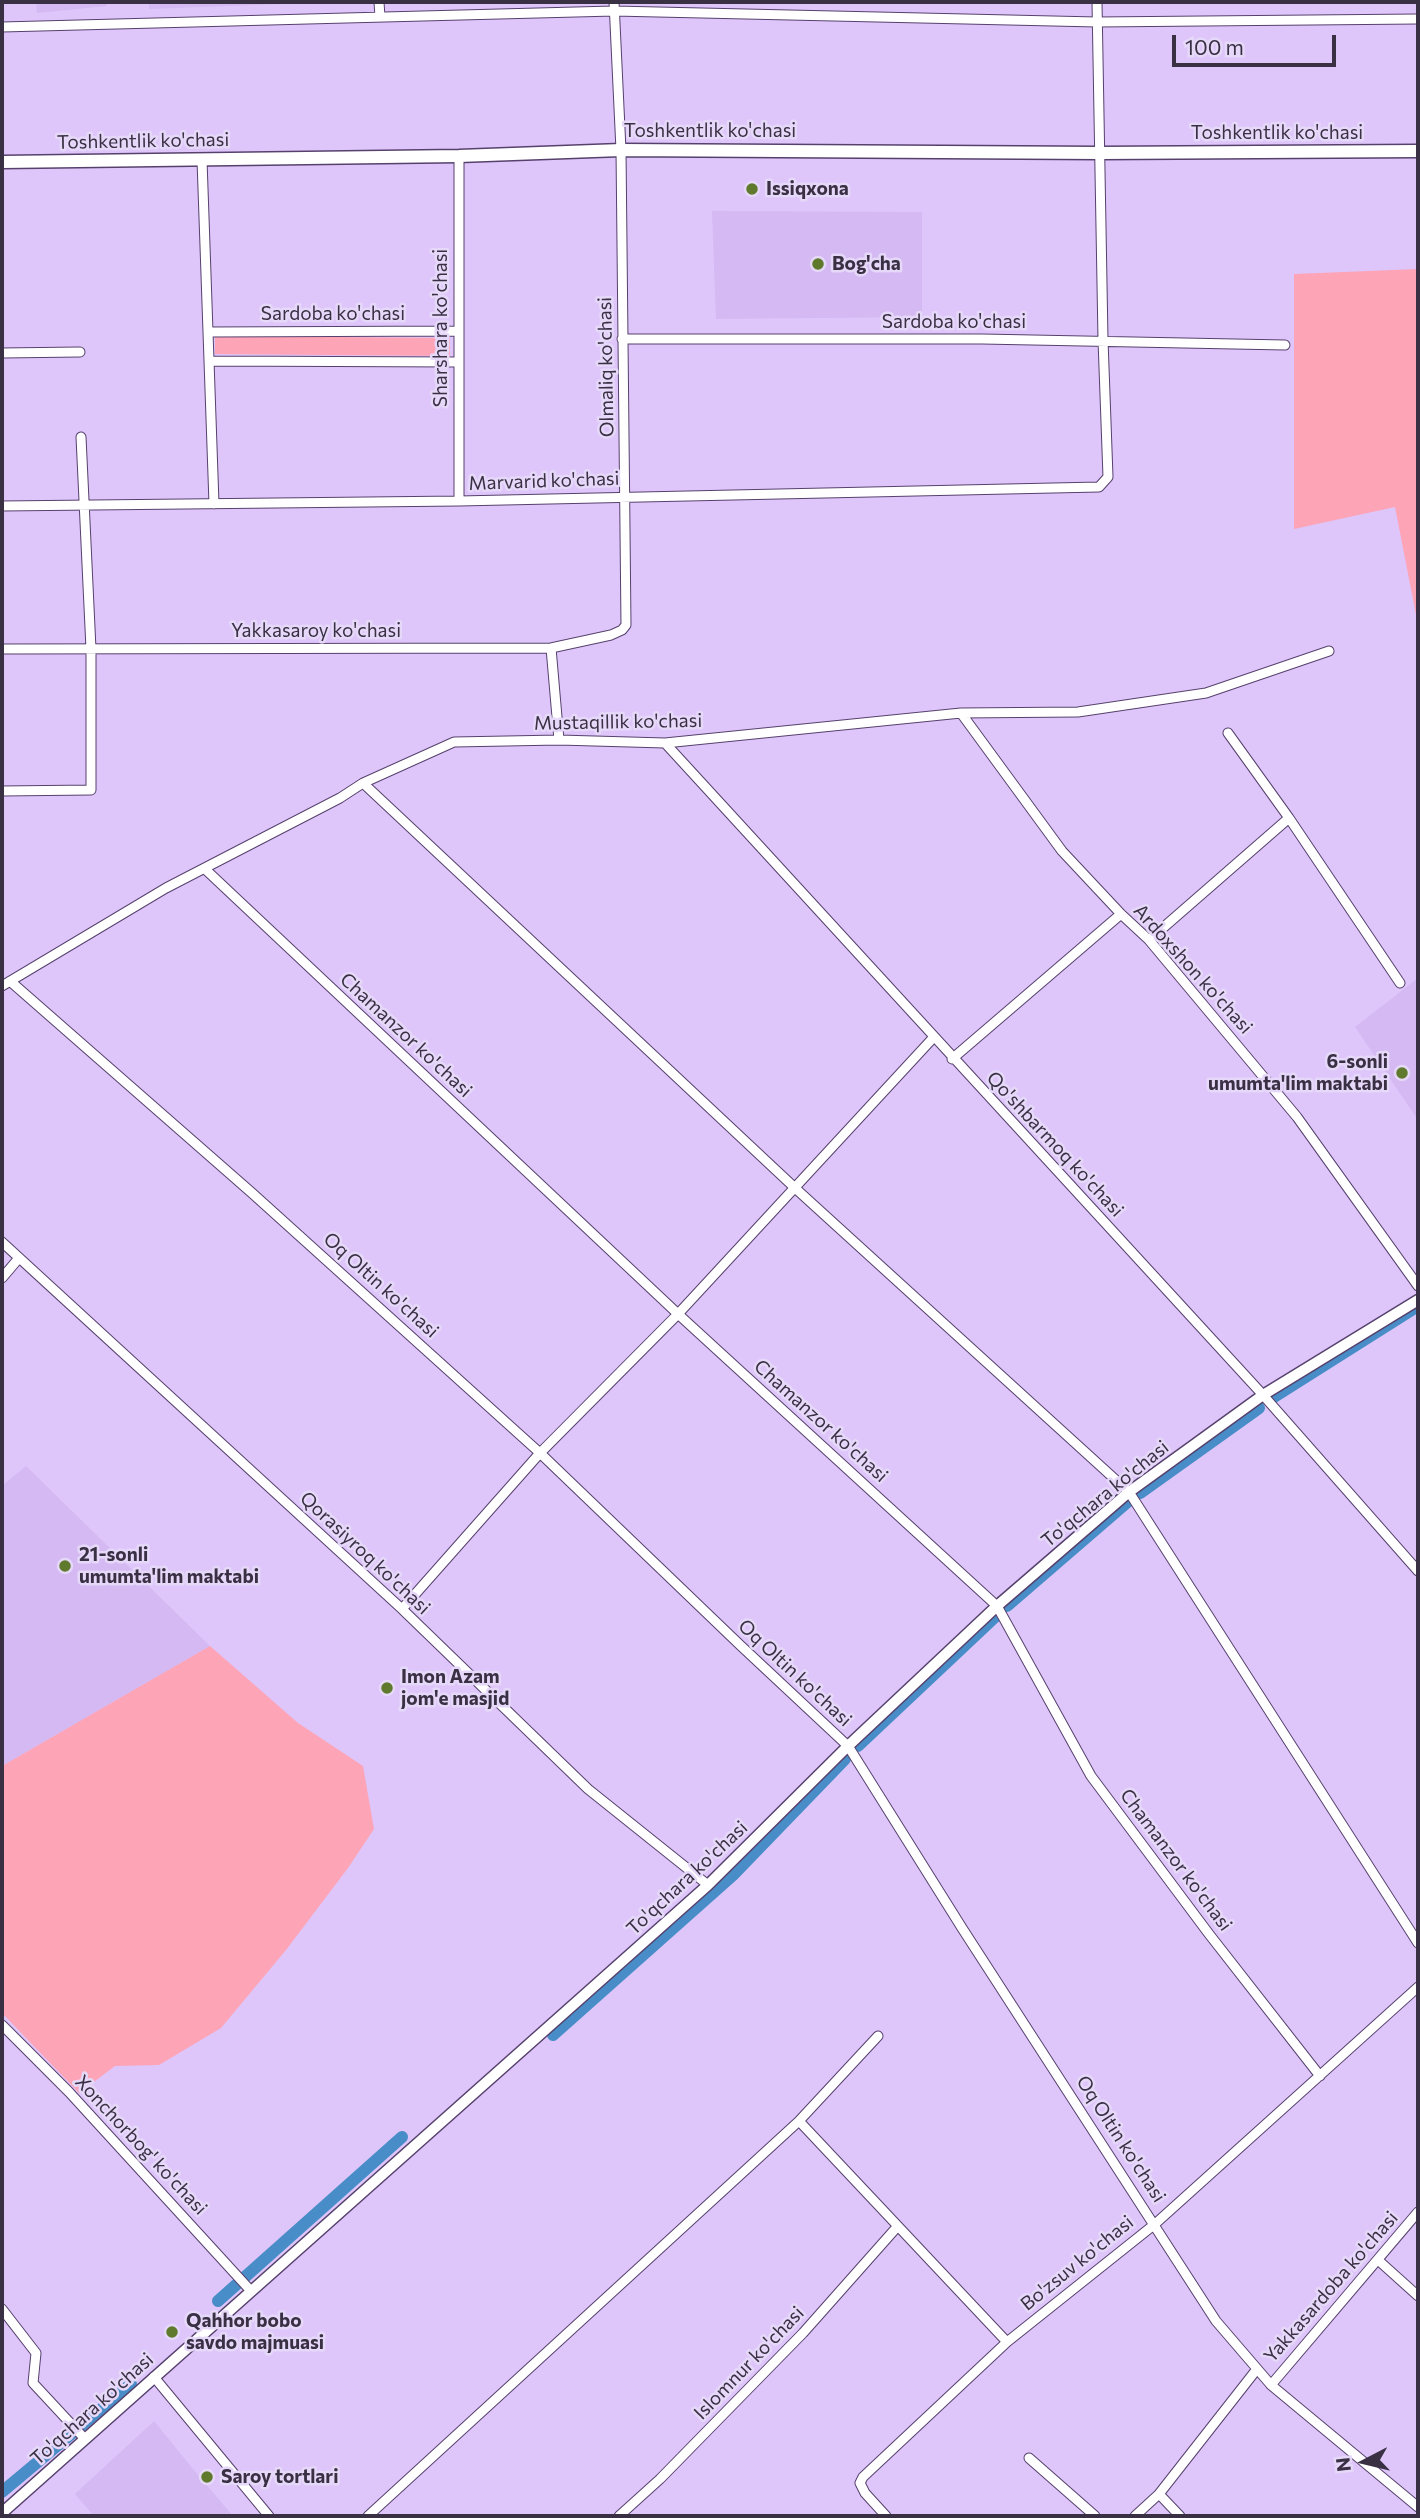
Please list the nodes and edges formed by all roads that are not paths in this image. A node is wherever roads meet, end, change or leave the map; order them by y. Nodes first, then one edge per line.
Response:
1 (379, 2) edge
2 (1097, 2) edge
3 (614, 6) edge
4 (380, 17) junction
5 (1418, 19) edge
6 (1097, 22) junction
7 (2, 27) edge
8 (621, 150) junction
9 (1418, 151) edge
10 (1100, 153) junction
11 (459, 156) junction
12 (202, 160) junction
13 (2, 162) edge
14 (459, 331) junction
15 (208, 332) junction
16 (622, 340) junction
17 (1102, 341) junction
18 (1285, 345) dead end
19 (80, 352) dead end
20 (2, 353) edge
21 (209, 361) junction
22 (459, 362) junction
23 (81, 437) dead end
24 (625, 496) junction
25 (459, 501) junction
26 (214, 504) junction
27 (2, 506) edge
28 (84, 506) junction
29 (626, 625) joint
30 (551, 648) junction
31 (2, 649) edge
32 (90, 649) junction
33 (1329, 651) dead end
34 (961, 713) junction
35 (1228, 733) dead end
36 (559, 740) junction
37 (665, 743) junction
38 (363, 783) junction
39 (2, 790) edge
40 (1289, 818) junction
41 (205, 869) junction
42 (1121, 914) junction
43 (1149, 940) junction
44 (1400, 983) dead end
45 (6, 984) edge
46 (933, 1038) junction
47 (952, 1059) junction
48 (795, 1188) junction
49 (2, 1242) edge
50 (19, 1258) junction
51 (2, 1278) edge
52 (1418, 1286) edge
53 (1418, 1300) edge
54 (678, 1314) junction
55 (1263, 1395) junction
56 (540, 1452) junction
57 (1129, 1492) junction
58 (1418, 1571) edge
59 (997, 1606) junction
60 (402, 1609) junction
61 (848, 1746) junction
62 (708, 1885) junction
63 (1418, 1943) edge
64 (1418, 1987) edge
65 (2, 2025) edge
66 (878, 2036) dead end
67 (1320, 2076) junction
68 (799, 2121) junction
69 (1418, 2212) edge
70 (1155, 2224) junction
71 (897, 2227) junction
72 (1378, 2260) junction
73 (251, 2291) junction
74 (1418, 2296) edge
75 (2, 2309) edge
76 (1007, 2342) junction
77 (1257, 2369) junction
78 (154, 2377) junction
79 (1271, 2385) junction
80 (85, 2439) junction
81 (1029, 2458) dead end
82 (1159, 2494) junction
83 (1418, 2507) edge
84 (2, 2513) edge
85 (269, 2516) edge
86 (368, 2516) edge
87 (619, 2516) edge
88 (886, 2516) edge
89 (1095, 2516) edge
90 (1135, 2516) edge
91 (1180, 2516) edge

1 - 4 street
2 - 6 street
3 - 4 street
3 - 6 street
3 - 8 street, Olmaliq ko'chasi
4 - 7 street
5 - 6 street
6 - 10 street
8 - 10 main road, Toshkentlik ko'chasi
8 - 11 main road, Toshkentlik ko'chasi
8 - 16 street, Olmaliq ko'chasi
9 - 10 main road, Toshkentlik ko'chasi
10 - 17 street
11 - 12 main road, Toshkentlik ko'chasi
11 - 14 street, Sharshara ko'chasi
12 - 13 main road, Toshkentlik ko'chasi
12 - 15 street
14 - 15 street, Sardoba ko'chasi
14 - 22 street, Sharshara ko'chasi
15 - 21 street
16 - 17 street, Sardoba ko'chasi
16 - 24 street, Olmaliq ko'chasi
17 - 18 street, Sardoba ko'chasi
17 - 24 street, Marvarid ko'chasi
19 - 20 street
21 - 22 street
21 - 26 street
22 - 25 street, Sharshara ko'chasi
23 - 28 street
24 - 25 street, Marvarid ko'chasi
24 - 29 street, Olmaliq ko'chasi
25 - 26 street, Marvarid ko'chasi
26 - 28 street, Marvarid ko'chasi
27 - 28 street, Marvarid ko'chasi
28 - 32 street
29 - 30 street, Yakkasaroy ko'chasi
30 - 32 street, Yakkasaroy ko'chasi
30 - 36 street
31 - 32 street, Yakkasaroy ko'chasi
32 - 39 street
33 - 34 street, Mustaqillik ko'chasi
34 - 37 street, Mustaqillik ko'chasi
34 - 42 street, Ardoxshon ko'chasi
35 - 40 street
36 - 37 street, Mustaqillik ko'chasi
36 - 38 street, Mustaqillik ko'chasi
37 - 46 street, Qo'shbarmoq ko'chasi
38 - 41 street, Mustaqillik ko'chasi
38 - 48 street
40 - 43 street
40 - 44 street
41 - 45 street, Mustaqillik ko'chasi
41 - 54 street, Chamanzor ko'chasi
42 - 43 street, Ardoxshon ko'chasi
42 - 47 street
43 - 52 street, Ardoxshon ko'chasi
45 - 56 street, Oq Oltin ko'chasi
46 - 47 street, Qo'shbarmoq ko'chasi
46 - 48 street
47 - 55 street, Qo'shbarmoq ko'chasi
48 - 54 street
48 - 57 street
49 - 50 street, Qorasiyroq ko'chasi
50 - 51 street
50 - 60 street, Qorasiyroq ko'chasi
53 - 55 street, To'qchara ko'chasi
54 - 56 street
54 - 59 street, Chamanzor ko'chasi
55 - 57 street, To'qchara ko'chasi
55 - 58 street, Qo'shbarmoq ko'chasi
56 - 60 street
56 - 61 street, Oq Oltin ko'chasi
57 - 59 street, To'qchara ko'chasi
57 - 63 street
59 - 61 street, To'qchara ko'chasi
59 - 67 street, Chamanzor ko'chasi
60 - 62 street, Qorasiyroq ko'chasi
61 - 62 street, To'qchara ko'chasi
61 - 70 street, Oq Oltin ko'chasi
62 - 73 street, To'qchara ko'chasi
64 - 67 street, Bo'zsuv ko'chasi
65 - 73 street, Xonchorbog' ko'chasi
66 - 68 street
67 - 70 street, Bo'zsuv ko'chasi
68 - 71 street
68 - 86 street
69 - 72 street, Yakkasardoba ko'chasi
70 - 76 street, Bo'zsuv ko'chasi
70 - 77 street, Oq Oltin ko'chasi
71 - 76 street
71 - 87 street, Islomnur ko'chasi
72 - 74 street
72 - 79 street, Yakkasardoba ko'chasi
73 - 78 street, To'qchara ko'chasi
75 - 80 street
76 - 88 street, Bo'zsuv ko'chasi
77 - 79 street, Oq Oltin ko'chasi
77 - 82 street, Yakkasardoba ko'chasi
78 - 80 street, To'qchara ko'chasi
78 - 85 street
79 - 83 street, Oq Oltin ko'chasi
80 - 84 street, To'qchara ko'chasi
81 - 89 street
82 - 90 street, Yakkasardoba ko'chasi
82 - 91 street

